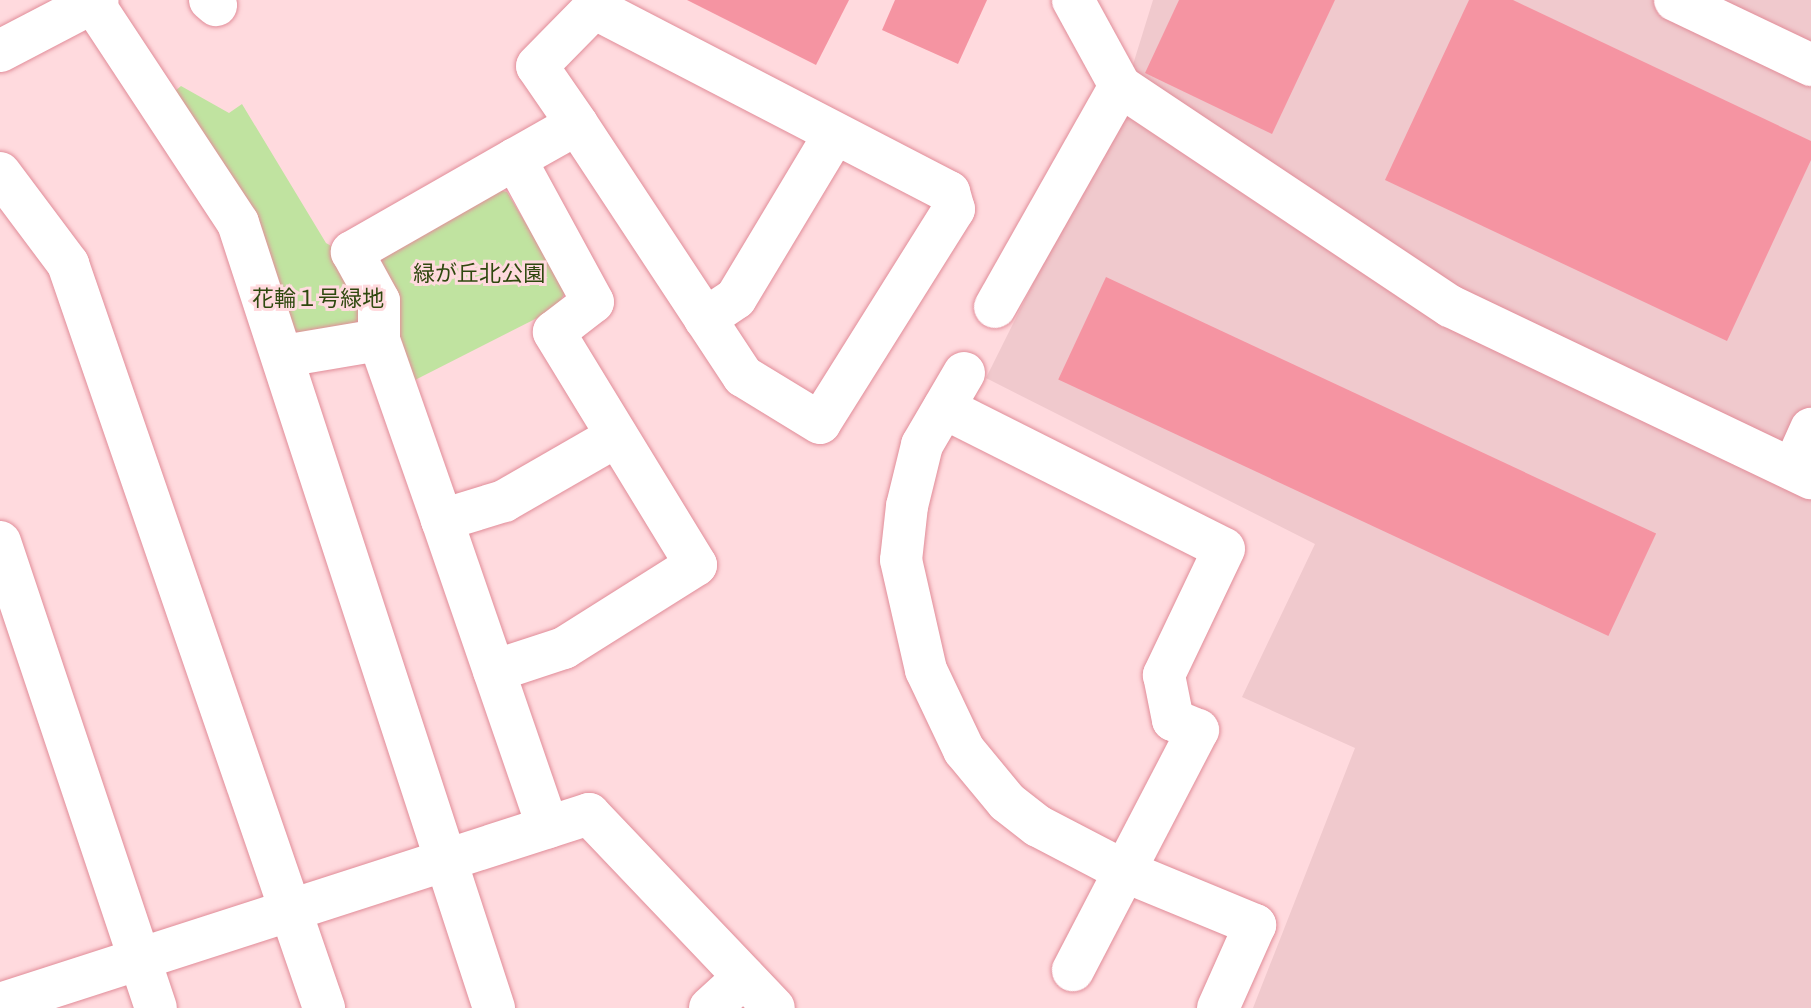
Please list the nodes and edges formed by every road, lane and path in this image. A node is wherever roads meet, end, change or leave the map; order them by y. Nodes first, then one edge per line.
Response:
1 (1073, 0) edge
2 (1675, 0) edge
3 (96, 1) edge
4 (0, 51) edge
5 (1811, 65) edge
6 (1120, 86) junction
7 (577, 124) junction
8 (835, 133) junction
9 (515, 159) junction
10 (0, 173) edge
11 (995, 307) dead end
12 (705, 319) junction
13 (379, 340) junction
14 (284, 356) junction
15 (1811, 429) edge
16 (617, 436) junction
17 (1802, 474) edge
18 (442, 520) junction
19 (0, 542) edge
20 (494, 671) junction
21 (548, 827) junction
22 (447, 860) junction
23 (1124, 871) junction
24 (293, 910) junction
25 (141, 959) junction
26 (1073, 970) dead end
27 (744, 977) junction
28 (0, 1004) edge
29 (156, 1008) edge
30 (324, 1008) edge
31 (494, 1008) edge
32 (710, 1008) edge
33 (774, 1008) edge
34 (1218, 1008) edge

1 - 6 street
2 - 5 street
3 - 4 street
3 - 14 street
6 - 11 street
6 - 17 street
7 - 8 street
7 - 9 street
7 - 12 street
8 - 12 street
8 - 12 street
9 - 13 street
9 - 16 street
10 - 24 street
13 - 14 street
13 - 18 street
14 - 22 street
15 - 17 street
16 - 18 street
16 - 20 street
18 - 20 street
19 - 25 street
20 - 21 street
21 - 22 street
21 - 27 street
22 - 24 street
22 - 31 street
23 - 23 street
23 - 26 street
23 - 34 street
24 - 25 street
24 - 30 street
25 - 28 street
25 - 29 street
27 - 32 street
27 - 33 street

